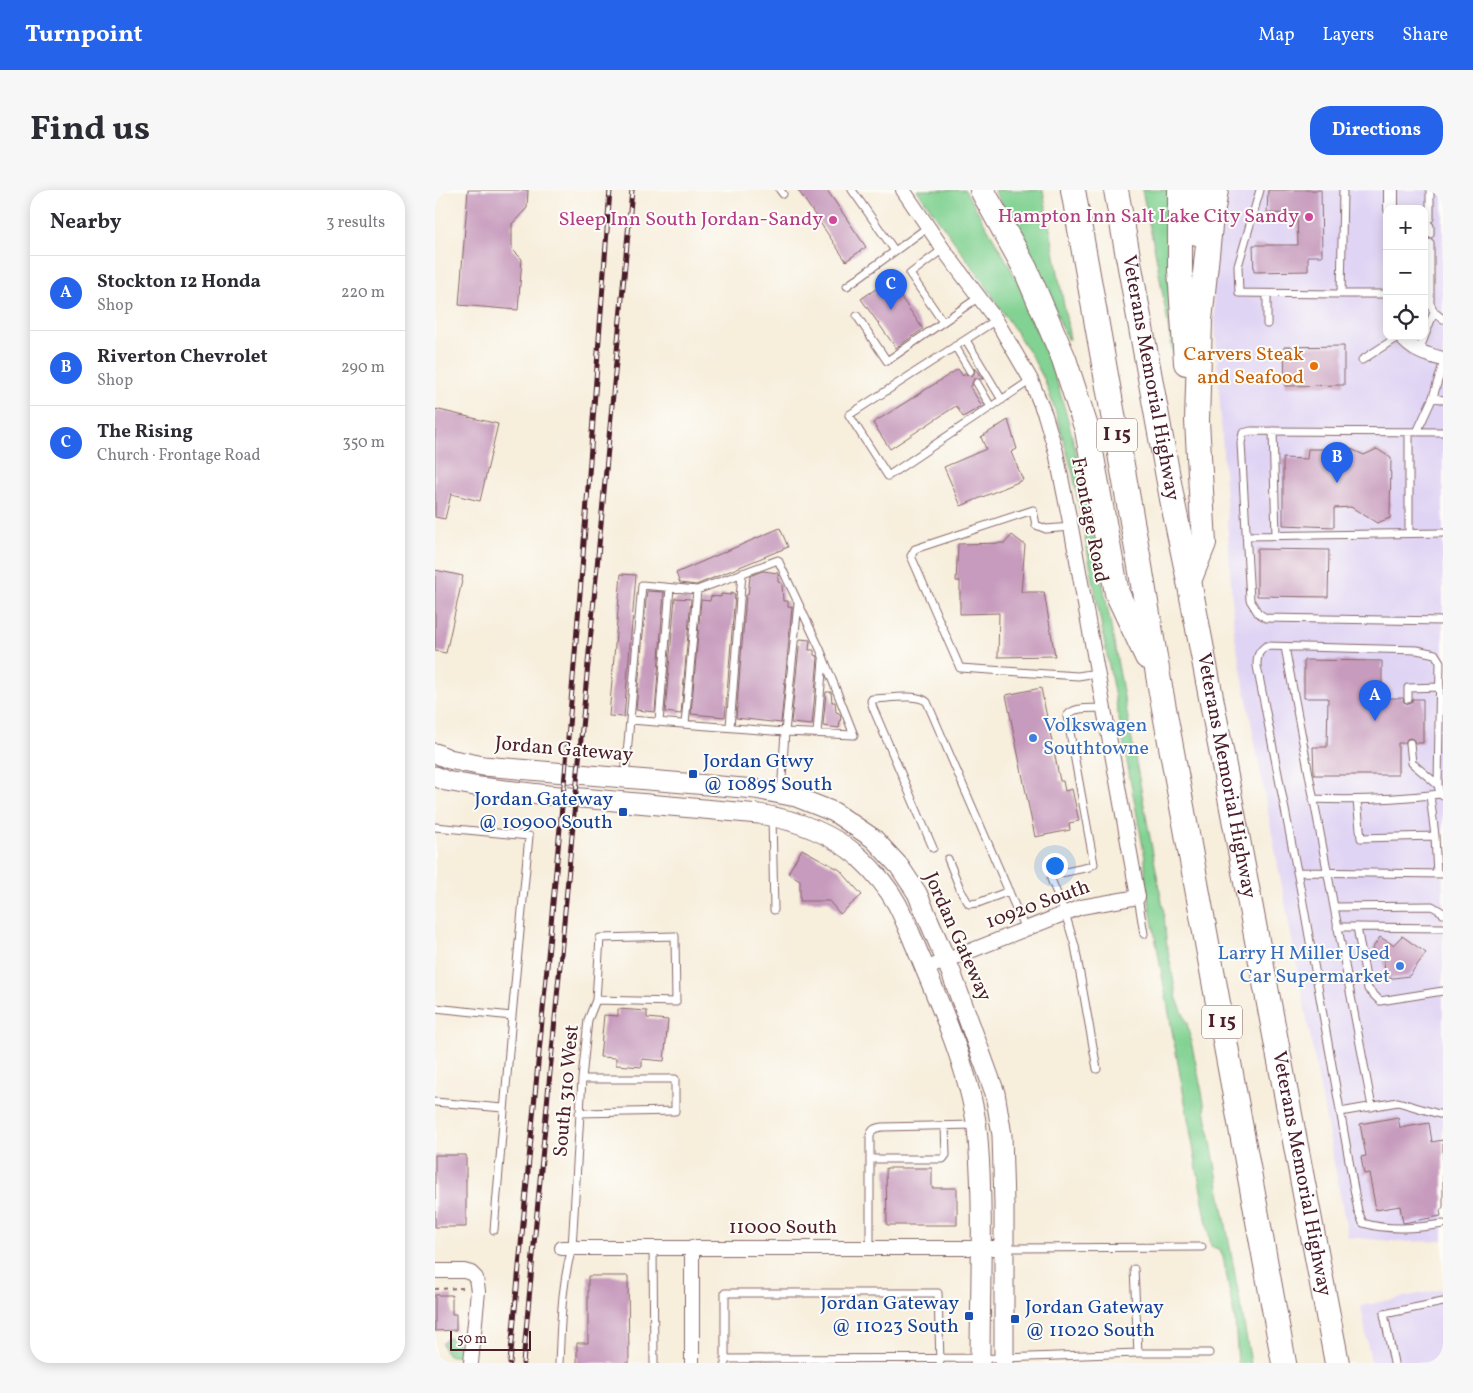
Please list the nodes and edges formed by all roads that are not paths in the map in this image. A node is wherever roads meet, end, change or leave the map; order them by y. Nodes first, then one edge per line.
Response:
1 (851, 190) edge
2 (903, 190) edge
3 (982, 190) edge
4 (1073, 190) edge
5 (1116, 190) edge
6 (1180, 190) edge
7 (1198, 190) edge
8 (1216, 190) edge
9 (1260, 190) edge
10 (1343, 190) edge
11 (1391, 190) edge
12 (1430, 190) edge
13 (1391, 205) edge
14 (1428, 220) edge
15 (1428, 224) edge
16 (928, 227) junction
17 (1430, 234) dead end
18 (1430, 244) dead end
19 (943, 249) junction
20 (895, 251) junction
21 (847, 286) dead end
22 (1267, 294) junction
23 (1341, 294) junction
24 (1383, 294) edge
25 (979, 297) junction
26 (1434, 312) junction
27 (857, 316) dead end
28 (1443, 319) edge
29 (996, 320) junction
30 (1200, 320) junction
31 (943, 322) junction
32 (1267, 324) dead end
33 (966, 340) junction
34 (1394, 340) edge
35 (1404, 340) edge
36 (955, 346) junction
37 (1419, 351) junction
38 (1443, 359) edge
39 (1362, 360) dead end
40 (1443, 364) edge
41 (970, 371) dead end
42 (1031, 380) junction
43 (977, 383) dead end
44 (1433, 397) junction
45 (1002, 400) junction
46 (1443, 400) edge
47 (991, 407) junction
48 (1197, 421) junction
49 (1273, 431) junction
50 (1413, 432) junction
51 (1443, 432) edge
52 (1071, 527) junction
53 (1409, 533) junction
54 (1443, 533) edge
55 (1246, 536) junction
56 (1276, 536) junction
57 (742, 574) junction
58 (1189, 581) junction
59 (670, 588) junction
60 (697, 590) junction
61 (798, 603) junction
62 (1443, 621) edge
63 (1285, 647) junction
64 (823, 657) junction
65 (1097, 673) junction
66 (1159, 681) junction
67 (1439, 687) junction
68 (1409, 698) dead end
69 (1103, 708) junction
70 (630, 720) junction
71 (659, 722) junction
72 (685, 724) junction
73 (730, 728) junction
74 (785, 732) junction
75 (817, 734) junction
76 (1410, 743) dead end
77 (435, 753) edge
78 (435, 761) edge
79 (474, 764) junction
80 (435, 776) edge
81 (625, 778) junction
82 (1438, 785) junction
83 (781, 794) junction
84 (1430, 795) junction
85 (1442, 795) edge
86 (1313, 799) junction
87 (1357, 801) junction
88 (772, 816) junction
89 (435, 828) edge
90 (1435, 836) junction
91 (933, 848) dead end
92 (948, 859) dead end
93 (1297, 872) junction
94 (1327, 873) junction
95 (1440, 874) edge
96 (1009, 892) junction
97 (1138, 897) junction
98 (1334, 907) junction
99 (774, 910) dead end
100 (1065, 913) junction
101 (1443, 914) edge
102 (1337, 927) junction
103 (1357, 927) junction
104 (1443, 928) edge
105 (1025, 930) junction
106 (1144, 934) dead end
107 (946, 961) junction
108 (925, 969) junction
109 (1443, 991) edge
110 (596, 1000) junction
111 (435, 1008) edge
112 (512, 1016) junction
113 (1097, 1069) dead end
114 (582, 1079) junction
115 (435, 1102) edge
116 (1372, 1106) junction
117 (503, 1108) junction
118 (1340, 1112) junction
119 (579, 1113) junction
120 (1443, 1114) edge
121 (976, 1125) junction
122 (945, 1126) junction
123 (870, 1159) junction
124 (1443, 1224) edge
125 (494, 1230) dead end
126 (692, 1247) junction
127 (1202, 1247) dead end
128 (567, 1248) junction
129 (653, 1248) junction
130 (870, 1248) junction
131 (981, 1248) junction
132 (1004, 1248) junction
133 (1134, 1269) dead end
134 (435, 1271) edge
135 (1443, 1302) edge
136 (1138, 1353) junction
137 (1209, 1353) dead end
138 (725, 1361) edge
139 (869, 1361) edge
140 (940, 1361) edge
141 (980, 1361) edge
142 (1004, 1361) edge
143 (471, 1363) edge
144 (559, 1363) edge
145 (654, 1363) edge
146 (692, 1363) edge
147 (1284, 1363) edge
148 (1337, 1363) edge
149 (1393, 1363) edge

1 - 20 lane
2 - 16 street, Frontage Road
3 - 66 highway
4 - 66 highway, I 15
5 - 58 highway, Veterans Memorial Highway / I 15
6 - 48 highway
7 - 30 highway
8 - 30 highway
9 - 22 lane
10 - 23 lane
11 - 13 street
12 - 14 lane
15 - 17 lane
16 - 19 street, Frontage Road
16 - 20 lane
18 - 26 lane
19 - 25 street, Frontage Road
19 - 31 lane
20 - 21 lane
22 - 23 lane
22 - 32 lane
23 - 24 lane
25 - 29 street, Frontage Road
25 - 31 lane
26 - 28 lane
26 - 37 lane
27 - 31 lane
29 - 33 lane
29 - 42 street, Frontage Road
30 - 48 highway
33 - 36 lane
33 - 45 lane
34 - 39 lane
35 - 37 street
36 - 41 lane
36 - 47 lane
37 - 38 street
40 - 44 lane
42 - 45 lane
42 - 52 street, Frontage Road
43 - 47 lane
44 - 46 lane
44 - 50 lane
45 - 47 lane
48 - 58 highway
49 - 50 lane
49 - 55 lane
49 - 56 lane
50 - 51 lane
50 - 53 lane
52 - 65 street, Frontage Road
52 - 65 lane
53 - 54 lane
53 - 56 lane
55 - 56 lane
55 - 62 lane
57 - 60 lane
57 - 61 lane
57 - 73 lane
58 - 148 highway, Veterans Memorial Highway / I 15
59 - 60 lane
59 - 70 lane
59 - 71 lane
60 - 72 lane
61 - 64 lane
61 - 74 lane
63 - 67 lane
63 - 86 lane
63 - 93 lane
64 - 75 lane
64 - 75 lane
65 - 69 street, Frontage Road
66 - 147 highway, I 15
67 - 68 lane
67 - 82 lane
69 - 97 street, Frontage Road
69 - 100 lane
70 - 71 lane
70 - 81 lane
71 - 72 lane
72 - 73 lane
73 - 74 lane
74 - 75 lane
74 - 83 lane
76 - 82 lane
77 - 79 main road, Jordan Gateway
78 - 79 main road
79 - 81 main road, Jordan Gateway
80 - 88 main road, Jordan Gateway
81 - 83 main road, Jordan Gateway
82 - 85 lane
83 - 107 main road, Jordan Gateway
84 - 85 lane
84 - 87 lane
84 - 90 lane
86 - 87 lane
86 - 94 lane
87 - 90 lane
88 - 99 lane
88 - 108 main road, Jordan Gateway
89 - 112 lane
90 - 95 lane
91 - 96 lane
92 - 96 lane
93 - 94 lane
93 - 118 lane
94 - 95 lane
94 - 98 lane
96 - 105 lane
97 - 100 street, 10920 South
97 - 106 lane
98 - 101 lane
98 - 102 lane
100 - 105 street, 10920 South
100 - 113 lane
102 - 103 lane
102 - 116 lane
103 - 104 lane
103 - 109 lane
105 - 107 street, 10920 South
107 - 108 street, 10920 South
107 - 132 main road, Jordan Gateway
108 - 121 main road, Jordan Gateway
110 - 110 lane, South 310 West
110 - 114 lane, South 310 West
111 - 112 lane
112 - 117 lane
114 - 119 lane, South 310 West
114 - 119 lane
115 - 117 lane
116 - 118 lane
116 - 120 lane
117 - 125 lane
118 - 124 lane
119 - 128 lane, South 310 West
121 - 122 lane
121 - 131 main road, Jordan Gateway
122 - 123 lane
122 - 123 lane
123 - 130 lane
126 - 129 street, 11000 South
126 - 130 street, 11000 South
126 - 146 street
127 - 132 lane
128 - 129 street, 11000 South
128 - 144 lane, South 310 West
129 - 145 lane
130 - 131 street, 11000 South
131 - 132 street, 11000 South
131 - 141 main road, Jordan Gateway
132 - 142 main road, Jordan Gateway
133 - 136 lane
134 - 143 street
135 - 149 lane
136 - 137 lane
136 - 142 lane
138 - 139 lane
138 - 140 lane
139 - 140 lane
140 - 141 lane
141 - 142 lane

